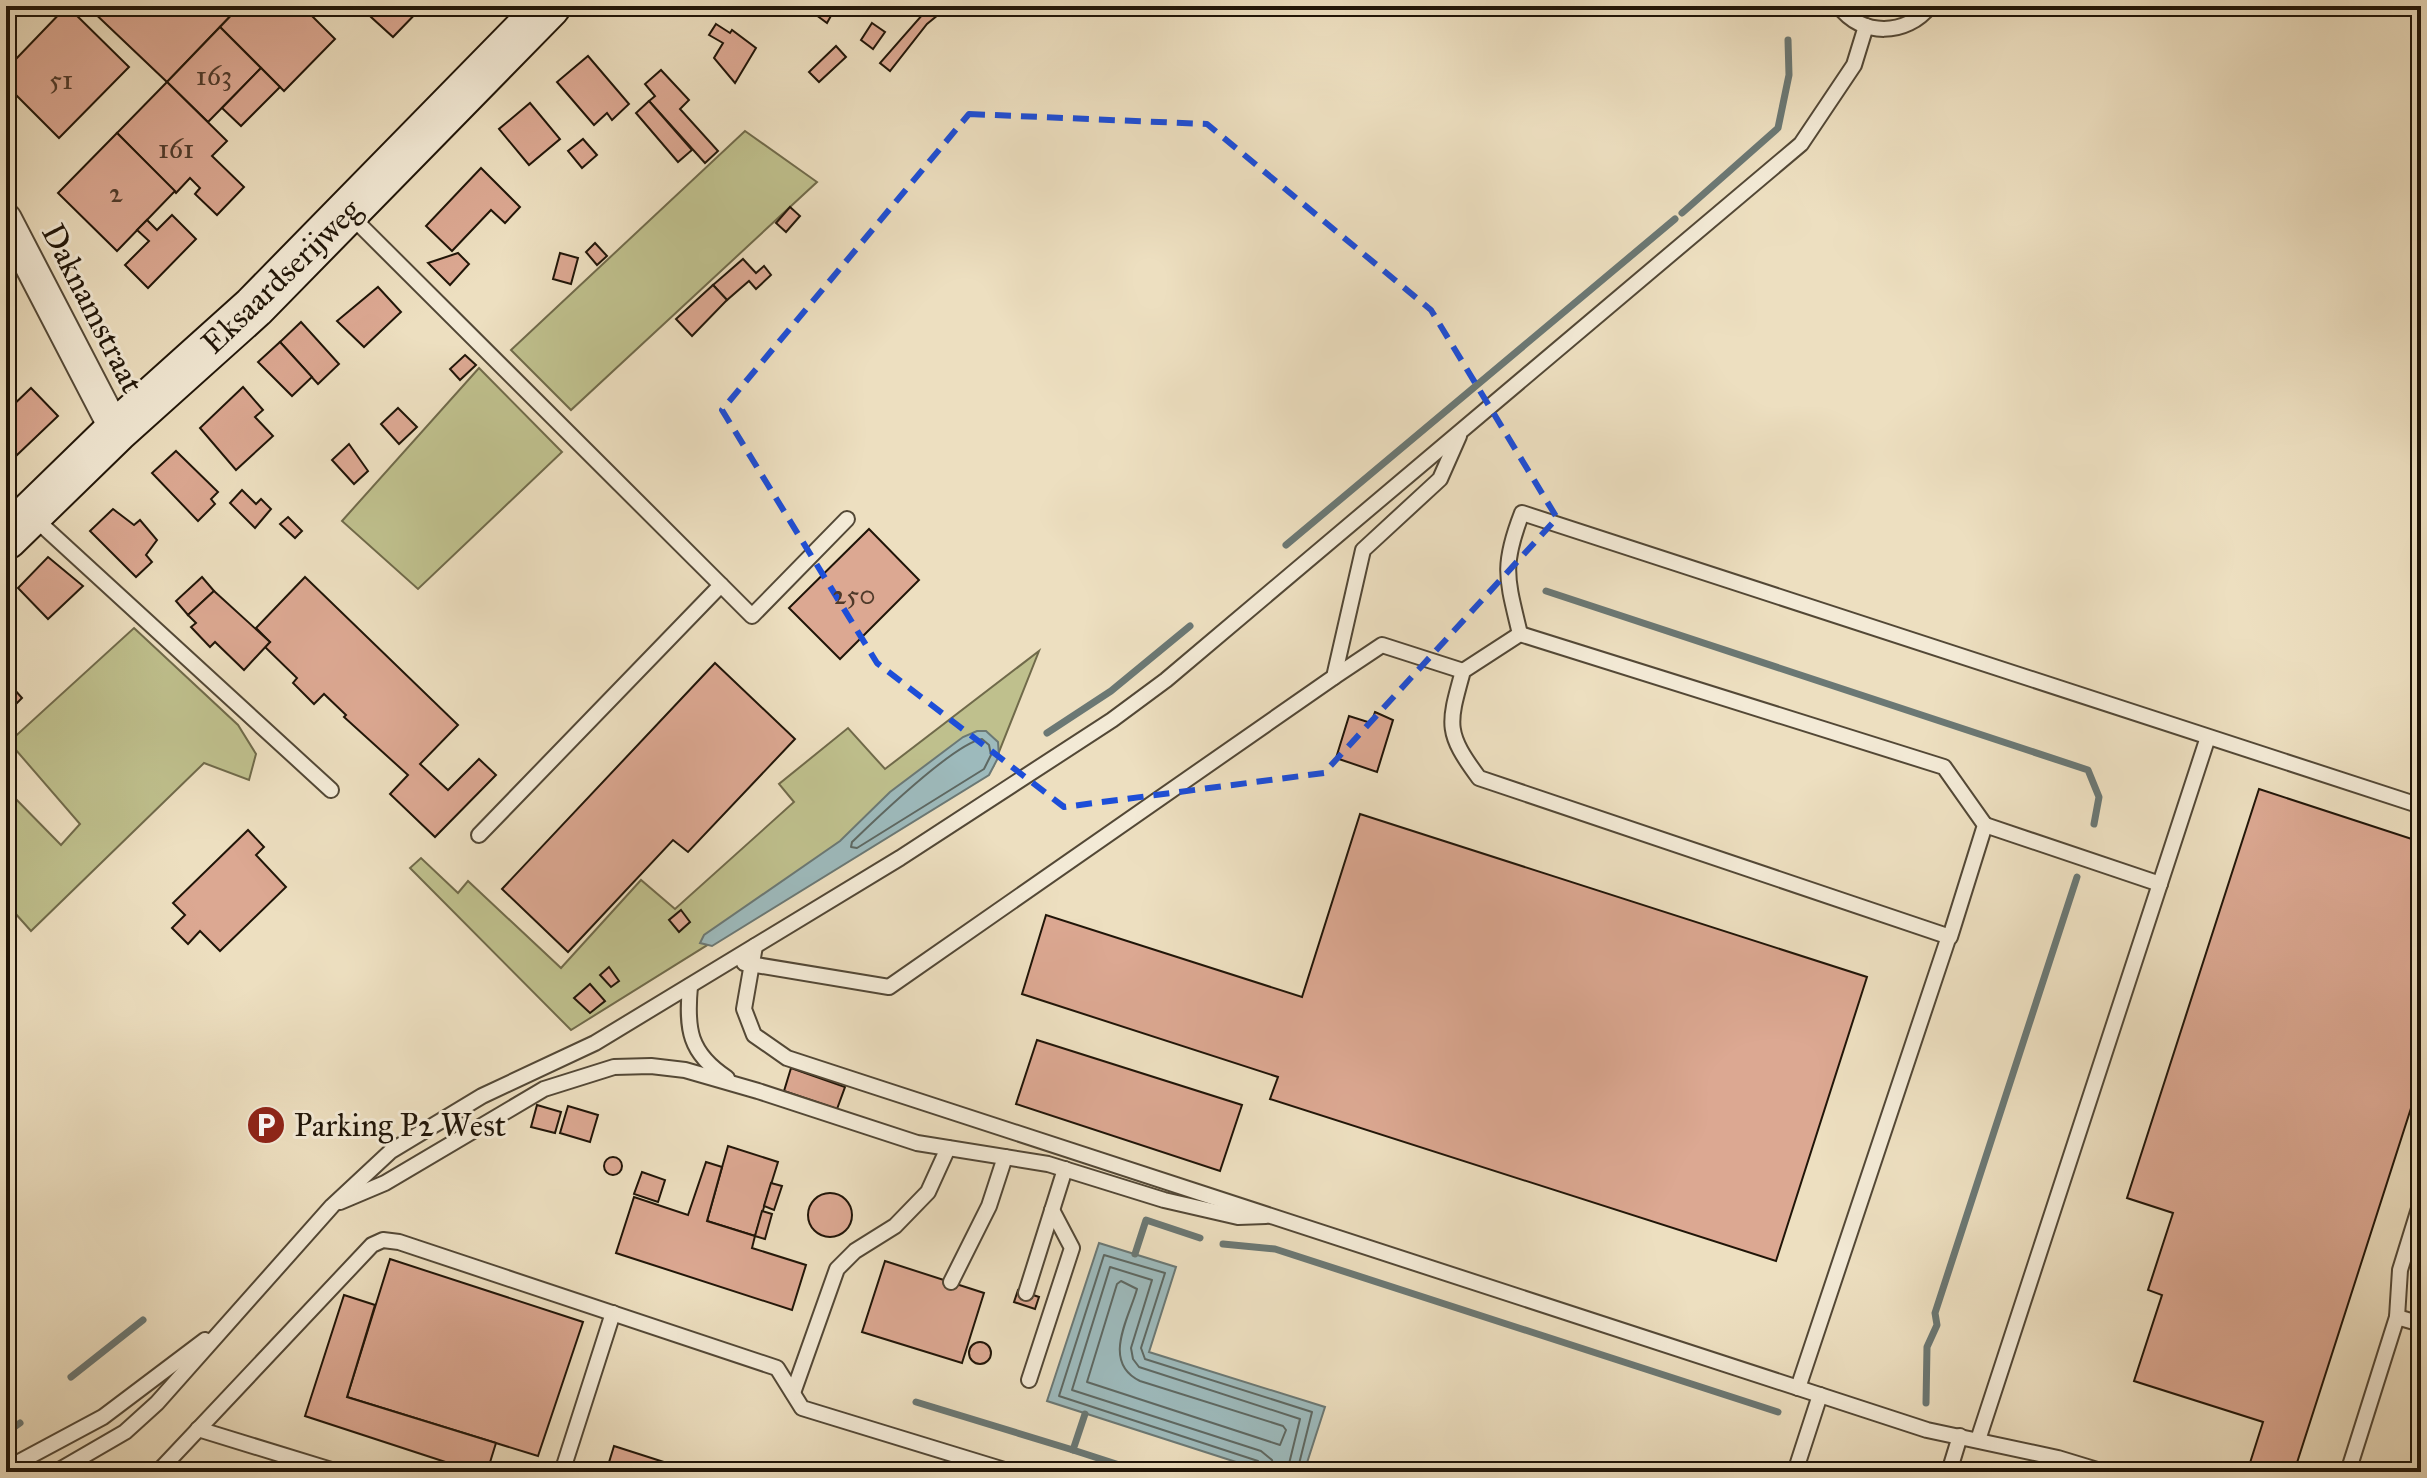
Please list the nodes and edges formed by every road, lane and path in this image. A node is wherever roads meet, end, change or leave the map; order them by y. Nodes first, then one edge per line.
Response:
1 (549, 6) edge
2 (1839, 6) edge
3 (1930, 6) edge
4 (1866, 26) junction
5 (347, 212) junction
6 (6, 219) edge
7 (116, 431) junction
8 (1461, 431) junction
9 (847, 519) dead end
10 (19, 527) edge
11 (721, 585) junction
12 (1520, 634) junction
13 (1463, 671) junction
14 (1334, 677) junction
15 (2207, 740) junction
16 (331, 790) dead end
17 (2421, 806) edge
18 (1985, 825) junction
19 (479, 835) dead end
20 (2160, 884) junction
21 (1949, 936) junction
22 (755, 946) junction
23 (732, 961) junction
24 (752, 964) junction
25 (690, 986) junction
26 (737, 1085) junction
27 (948, 1148) junction
28 (1005, 1157) junction
29 (1065, 1169) junction
30 (2421, 1202) edge
31 (332, 1206) junction
32 (1052, 1210) junction
33 (1277, 1216) junction
34 (951, 1282) dead end
35 (1026, 1293) dead end
36 (613, 1313) junction
37 (2397, 1317) junction
38 (2421, 1324) edge
39 (218, 1330) junction
40 (1029, 1380) dead end
41 (1798, 1388) junction
42 (793, 1393) junction
43 (1820, 1395) junction
44 (198, 1429) junction
45 (1960, 1436) junction
46 (64, 1438) junction
47 (1978, 1440) junction
48 (77, 1460) junction
49 (6, 1469) edge
50 (56, 1472) edge
51 (158, 1472) edge
52 (338, 1472) edge
53 (562, 1472) edge
54 (1011, 1472) edge
55 (1795, 1472) edge
56 (1949, 1472) edge
57 (2104, 1472) edge
58 (2348, 1472) edge

1 - 5 street, Eksaardserijweg
2 - 4 lane
3 - 4 lane
4 - 8 lane
5 - 7 street, Eksaardserijweg
5 - 11 lane
6 - 7 street, Daknamstraat
7 - 10 street, Eksaardserijweg
8 - 14 lane
8 - 22 lane
9 - 11 lane
10 - 16 lane
11 - 19 lane
12 - 13 lane
12 - 15 lane
12 - 18 lane
13 - 14 lane
13 - 21 lane
14 - 24 lane
15 - 17 lane
15 - 20 lane
18 - 20 lane
18 - 21 lane
20 - 47 lane
21 - 41 lane
22 - 23 lane
22 - 24 lane
23 - 24 lane
23 - 25 lane
24 - 33 lane
25 - 26 lane
25 - 31 lane
26 - 27 lane
26 - 31 lane
27 - 28 lane
27 - 42 lane
28 - 29 lane
28 - 34 lane
29 - 32 lane
29 - 33 lane
30 - 37 lane
31 - 39 lane
32 - 35 lane
32 - 40 lane
33 - 41 lane
36 - 42 lane
36 - 44 lane
36 - 53 lane
37 - 38 lane
37 - 58 lane
39 - 46 lane
39 - 48 lane
41 - 43 lane
42 - 54 lane
43 - 45 lane
43 - 55 lane
44 - 51 lane
44 - 52 lane
45 - 47 lane
45 - 56 lane
46 - 48 lane
46 - 49 lane
47 - 57 lane
48 - 50 lane

